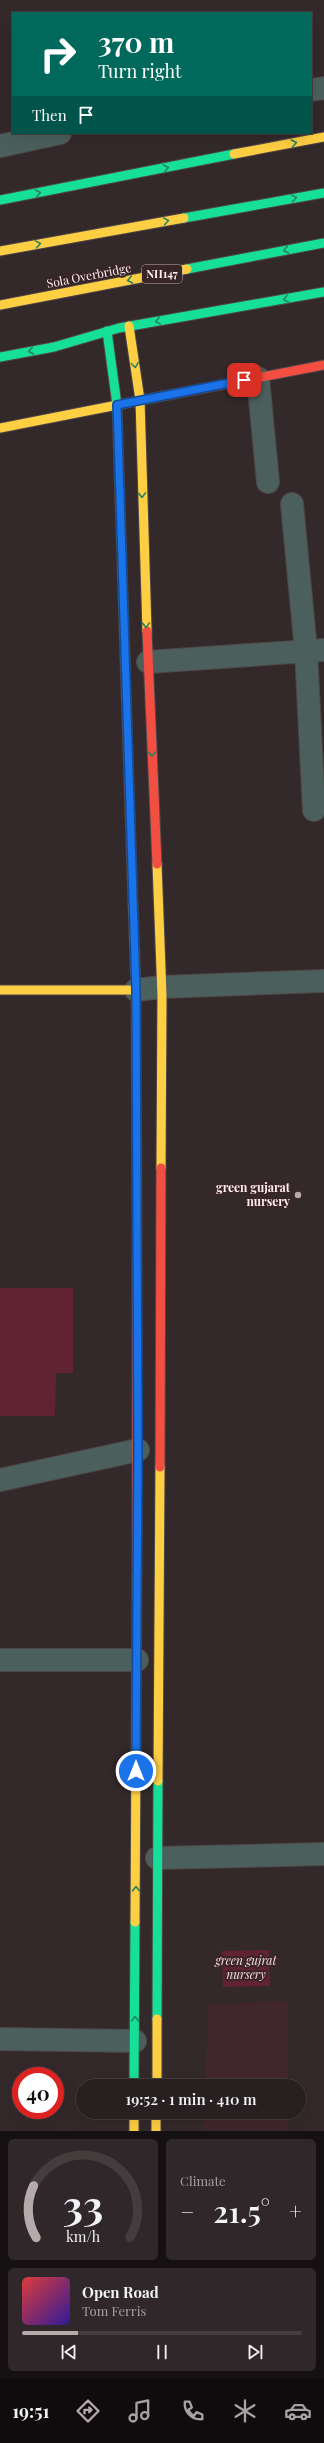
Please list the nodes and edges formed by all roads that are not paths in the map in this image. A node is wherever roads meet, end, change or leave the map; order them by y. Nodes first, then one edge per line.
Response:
1 (324, 88) edge
2 (312, 90) edge
3 (55, 134) edge
4 (324, 137) edge
5 (0, 146) edge
6 (324, 193) edge
7 (0, 200) edge
8 (324, 243) edge
9 (0, 251) edge
10 (324, 292) edge
11 (0, 305) edge
12 (129, 326) junction
13 (107, 331) junction
14 (0, 357) edge
15 (324, 365) edge
16 (258, 378) junction
17 (140, 400) junction
18 (117, 405) junction
19 (0, 428) edge
20 (268, 482) dead end
21 (292, 504) dead end
22 (315, 650) edge
23 (148, 662) junction
24 (314, 810) dead end
25 (324, 981) edge
26 (162, 987) junction
27 (0, 990) edge
28 (136, 990) junction
29 (138, 1450) junction
30 (0, 1480) edge
31 (0, 1660) edge
32 (137, 1660) junction
33 (324, 1854) edge
34 (157, 1858) junction
35 (0, 2039) edge
36 (135, 2041) junction
37 (134, 2079) edge
38 (156, 2079) edge
39 (134, 2119) edge
40 (156, 2119) edge
41 (134, 2131) edge
42 (156, 2131) edge

1 - 2 street
3 - 5 street
7 -> 4 main road
9 -> 6 main road
8 -> 11 main road, Sola Overbridge / NH147
10 -> 12 main road
12 - 13 main road
12 -> 17 main road
13 -> 14 main road
13 - 18 main road
15 - 16 main road
16 - 17 main road
16 - 20 street
17 - 18 main road
17 -> 23 main road
18 - 19 main road
18 - 28 main road
21 - 22 street
22 - 23 street
22 - 24 street
23 -> 26 main road
25 - 26 street
26 - 28 street
26 - 34 main road
27 - 28 main road
28 - 29 main road
29 - 30 street
29 - 32 main road
31 - 32 street
36 -> 32 main road
33 - 34 street
34 - 38 main road
35 - 36 street
36 - 37 main road
39 - 41 main road
40 - 42 main road

